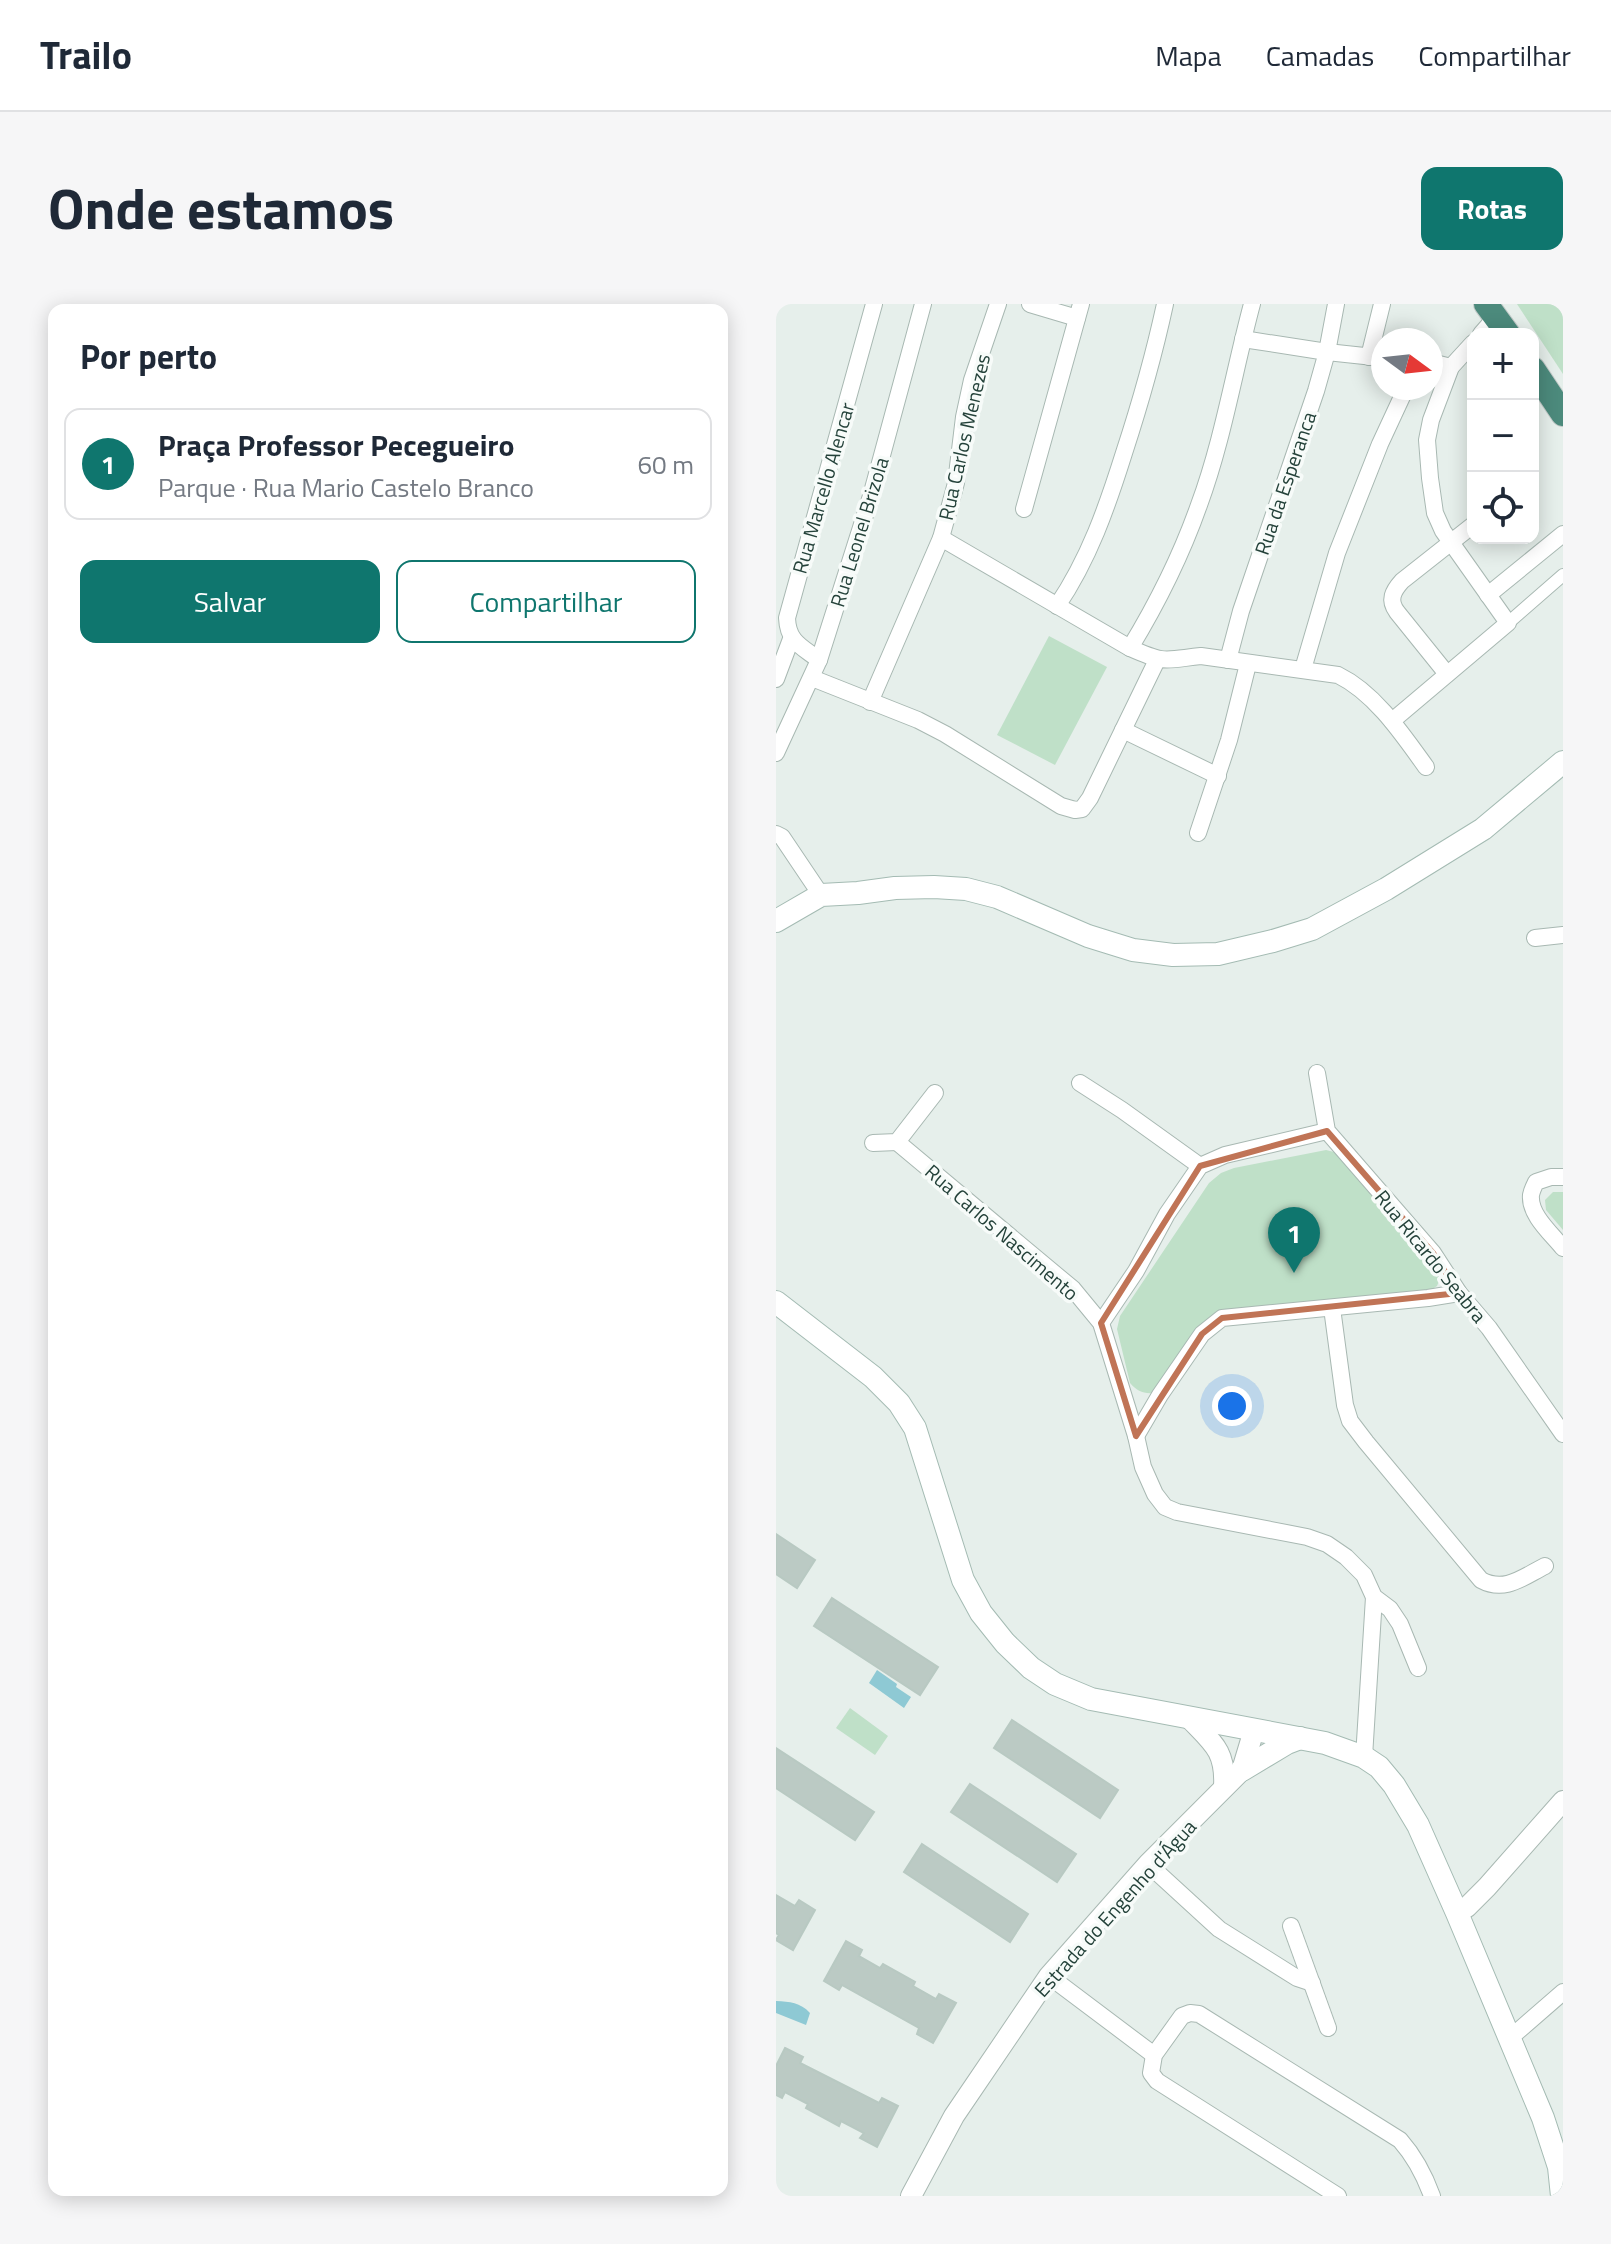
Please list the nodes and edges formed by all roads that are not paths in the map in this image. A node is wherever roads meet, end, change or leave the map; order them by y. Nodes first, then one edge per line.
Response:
1 (874, 304) edge
2 (923, 304) edge
3 (998, 304) edge
4 (1030, 304) edge
5 (1165, 304) edge
6 (1252, 304) edge
7 (1336, 304) edge
8 (1382, 304) edge
9 (1079, 311) edge
10 (1379, 328) edge
11 (1243, 339) junction
12 (1467, 350) edge
13 (1327, 352) junction
14 (1371, 357) edge
15 (1443, 365) edge
16 (1451, 367) junction
17 (1539, 378) edge
18 (1400, 400) edge
19 (1563, 414) edge
20 (1024, 509) dead end
21 (1467, 530) edge
22 (1563, 534) edge
23 (941, 538) junction
24 (1452, 543) junction
25 (1563, 575) edge
26 (1488, 595) junction
27 (1057, 606) junction
28 (1508, 623) junction
29 (791, 639) junction
30 (1130, 648) junction
31 (819, 660) junction
32 (1157, 660) junction
33 (1228, 660) junction
34 (1248, 664) junction
35 (1303, 669) junction
36 (1447, 674) junction
37 (812, 678) junction
38 (776, 679) edge
39 (870, 702) junction
40 (1392, 721) junction
41 (1123, 730) junction
42 (776, 753) edge
43 (1563, 762) edge
44 (1426, 767) dead end
45 (1218, 776) junction
46 (778, 832) edge
47 (1198, 833) dead end
48 (821, 895) junction
49 (776, 921) edge
50 (1563, 935) edge
51 (1535, 938) dead end
52 (1317, 1073) dead end
53 (1080, 1083) dead end
54 (935, 1093) dead end
55 (1327, 1131) junction
56 (897, 1142) junction
57 (873, 1143) dead end
58 (1200, 1166) junction
59 (1563, 1177) edge
60 (1563, 1248) edge
61 (1459, 1293) junction
62 (776, 1302) edge
63 (1332, 1308) junction
64 (1101, 1323) junction
65 (1563, 1434) edge
66 (1136, 1436) junction
67 (1545, 1566) dead end
68 (1374, 1597) junction
69 (1418, 1668) dead end
70 (1190, 1719) junction
71 (1254, 1730) junction
72 (1300, 1738) junction
73 (1364, 1757) junction
74 (1242, 1770) junction
75 (1224, 1787) junction
76 (1563, 1801) edge
77 (1148, 1864) junction
78 (1457, 1913) junction
79 (1291, 1926) dead end
80 (1049, 1976) junction
81 (1312, 1983) junction
82 (1563, 1992) edge
83 (1328, 2028) dead end
84 (1508, 2037) junction
85 (1154, 2055) junction
86 (911, 2196) edge
87 (1338, 2196) edge
88 (1432, 2196) edge
89 (1562, 2196) edge

1 - 29 street, Rua Marcello Alencar
2 - 31 street, Rua Leonel Brizola
3 - 23 street, Rua Carlos Menezes
4 - 9 street
5 - 27 street
6 - 11 street
7 - 13 street, Rua da Esperanca
8 - 10 street
9 - 20 street
11 - 13 street
11 - 30 street
12 - 16 street
13 - 14 street
13 - 33 street, Rua da Esperanca
15 - 16 street
16 - 24 street
17 - 19 highway
18 - 35 street
21 - 24 street
22 - 26 street
23 - 27 street
23 - 39 street, Rua Carlos Menezes
24 - 26 street
24 - 36 street
25 - 28 street
26 - 28 street
27 - 30 street
28 - 36 street
29 - 31 street
29 - 38 street, Rua Marcello Alencar
30 - 32 street
31 - 37 street, Rua Leonel Brizola
32 - 33 street
32 - 41 street
33 - 34 street
34 - 35 street
34 - 45 street
35 - 40 street
36 - 40 street
37 - 39 street
37 - 42 street, Rua Leonel Brizola
39 - 41 street
40 - 44 street
41 - 45 street
43 - 48 main road
45 - 47 street
46 - 48 street
48 - 49 main road
50 - 51 street
52 - 55 street
53 - 58 street
54 - 56 street
55 - 58 street
55 - 61 street, Rua Ricardo Seabra
56 - 57 street
56 - 64 street, Rua Carlos Nascimento
58 - 64 street
59 - 60 street
61 - 63 street
61 - 65 street, Rua Ricardo Seabra
62 - 70 main road
63 - 66 street
63 - 67 street
64 - 66 street, Rua Carlos Nascimento
66 - 68 street, Rua Carlos Nascimento
68 - 69 street, Rua Carlos Nascimento
68 - 73 street
70 - 71 main road
70 - 75 street
71 - 72 main road
71 - 74 street, Estrada do Engenho d'Água
72 - 73 main road
72 - 74 main road
73 - 78 main road
74 - 75 street, Estrada do Engenho d'Água
75 - 77 street, Estrada do Engenho d'Água
76 - 78 street
77 - 80 street, Estrada do Engenho d'Água
77 - 81 street
78 - 84 main road
79 - 81 street
80 - 85 street
80 - 86 street, Estrada do Engenho d'Água
81 - 83 street
82 - 84 street
84 - 89 main road
85 - 87 street
85 - 88 street

